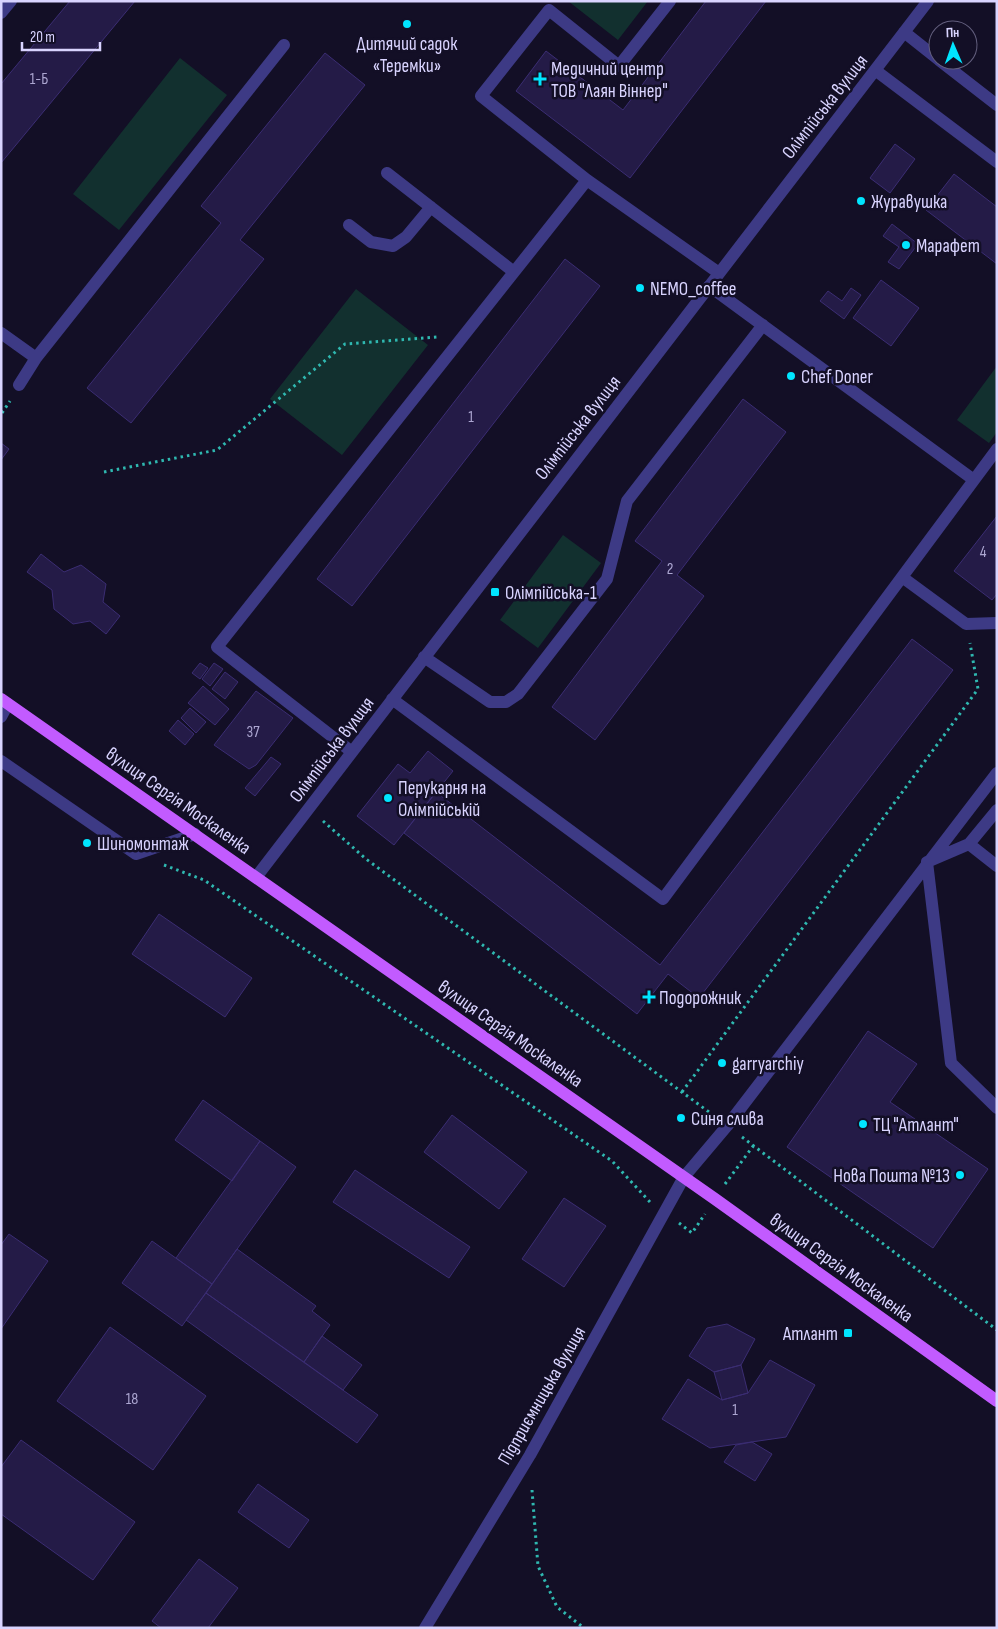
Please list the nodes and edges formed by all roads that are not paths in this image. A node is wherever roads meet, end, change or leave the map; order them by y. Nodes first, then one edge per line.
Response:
1 (11, 1) edge
2 (670, 1) edge
3 (928, 1) edge
4 (1, 13) edge
5 (904, 32) junction
6 (284, 45) dead end
7 (928, 51) edge
8 (875, 70) junction
9 (952, 70) edge
10 (997, 105) edge
11 (997, 162) edge
12 (387, 173) dead end
13 (587, 180) junction
14 (431, 207) junction
15 (349, 225) dead end
16 (514, 272) junction
17 (719, 273) junction
18 (710, 286) junction
19 (763, 325) junction
20 (1, 333) edge
21 (36, 358) junction
22 (19, 385) dead end
23 (997, 449) edge
24 (974, 480) junction
25 (902, 576) junction
26 (997, 623) edge
27 (424, 657) junction
28 (392, 699) junction
29 (5, 702) edge
30 (1, 717) edge
31 (352, 752) junction
32 (1, 762) edge
33 (997, 773) edge
34 (997, 810) edge
35 (195, 834) junction
36 (969, 844) junction
37 (928, 862) junction
38 (997, 866) edge
39 (257, 876) junction
40 (997, 1108) edge
41 (684, 1177) junction
42 (997, 1401) edge
43 (425, 1628) edge

1 - 4 street
2 - 13 street
3 - 5 street, Олімпійська вулиця
5 - 7 street
5 - 8 street, Олімпійська вулиця
6 - 21 street
8 - 11 street
8 - 17 street, Олімпійська вулиця
9 - 10 street
12 - 14 street
13 - 16 street
13 - 17 street
14 - 15 street
14 - 16 street
16 - 31 street
17 - 18 street, Олімпійська вулиця
18 - 19 street
18 - 27 street, Олімпійська вулиця
19 - 24 street
19 - 27 street
20 - 21 street
21 - 22 street
23 - 24 street
24 - 25 street
25 - 26 street
25 - 28 street
27 - 28 street, Олімпійська вулиця
28 - 31 street, Олімпійська вулиця
29 - 30 street
29 - 35 main road, вулиця Сергія Москаленка
31 - 39 street, Олімпійська вулиця
32 - 35 street
33 - 37 street, Підприємницька вулиця
34 - 36 street
35 - 39 main road, вулиця Сергія Москаленка
36 - 37 street
36 - 38 street
37 - 40 street
37 - 41 street, Підприємницька вулиця
39 - 41 main road, вулиця Сергія Москаленка
41 - 42 main road, вулиця Сергія Москаленка
41 - 43 street, Підприємницька вулиця

